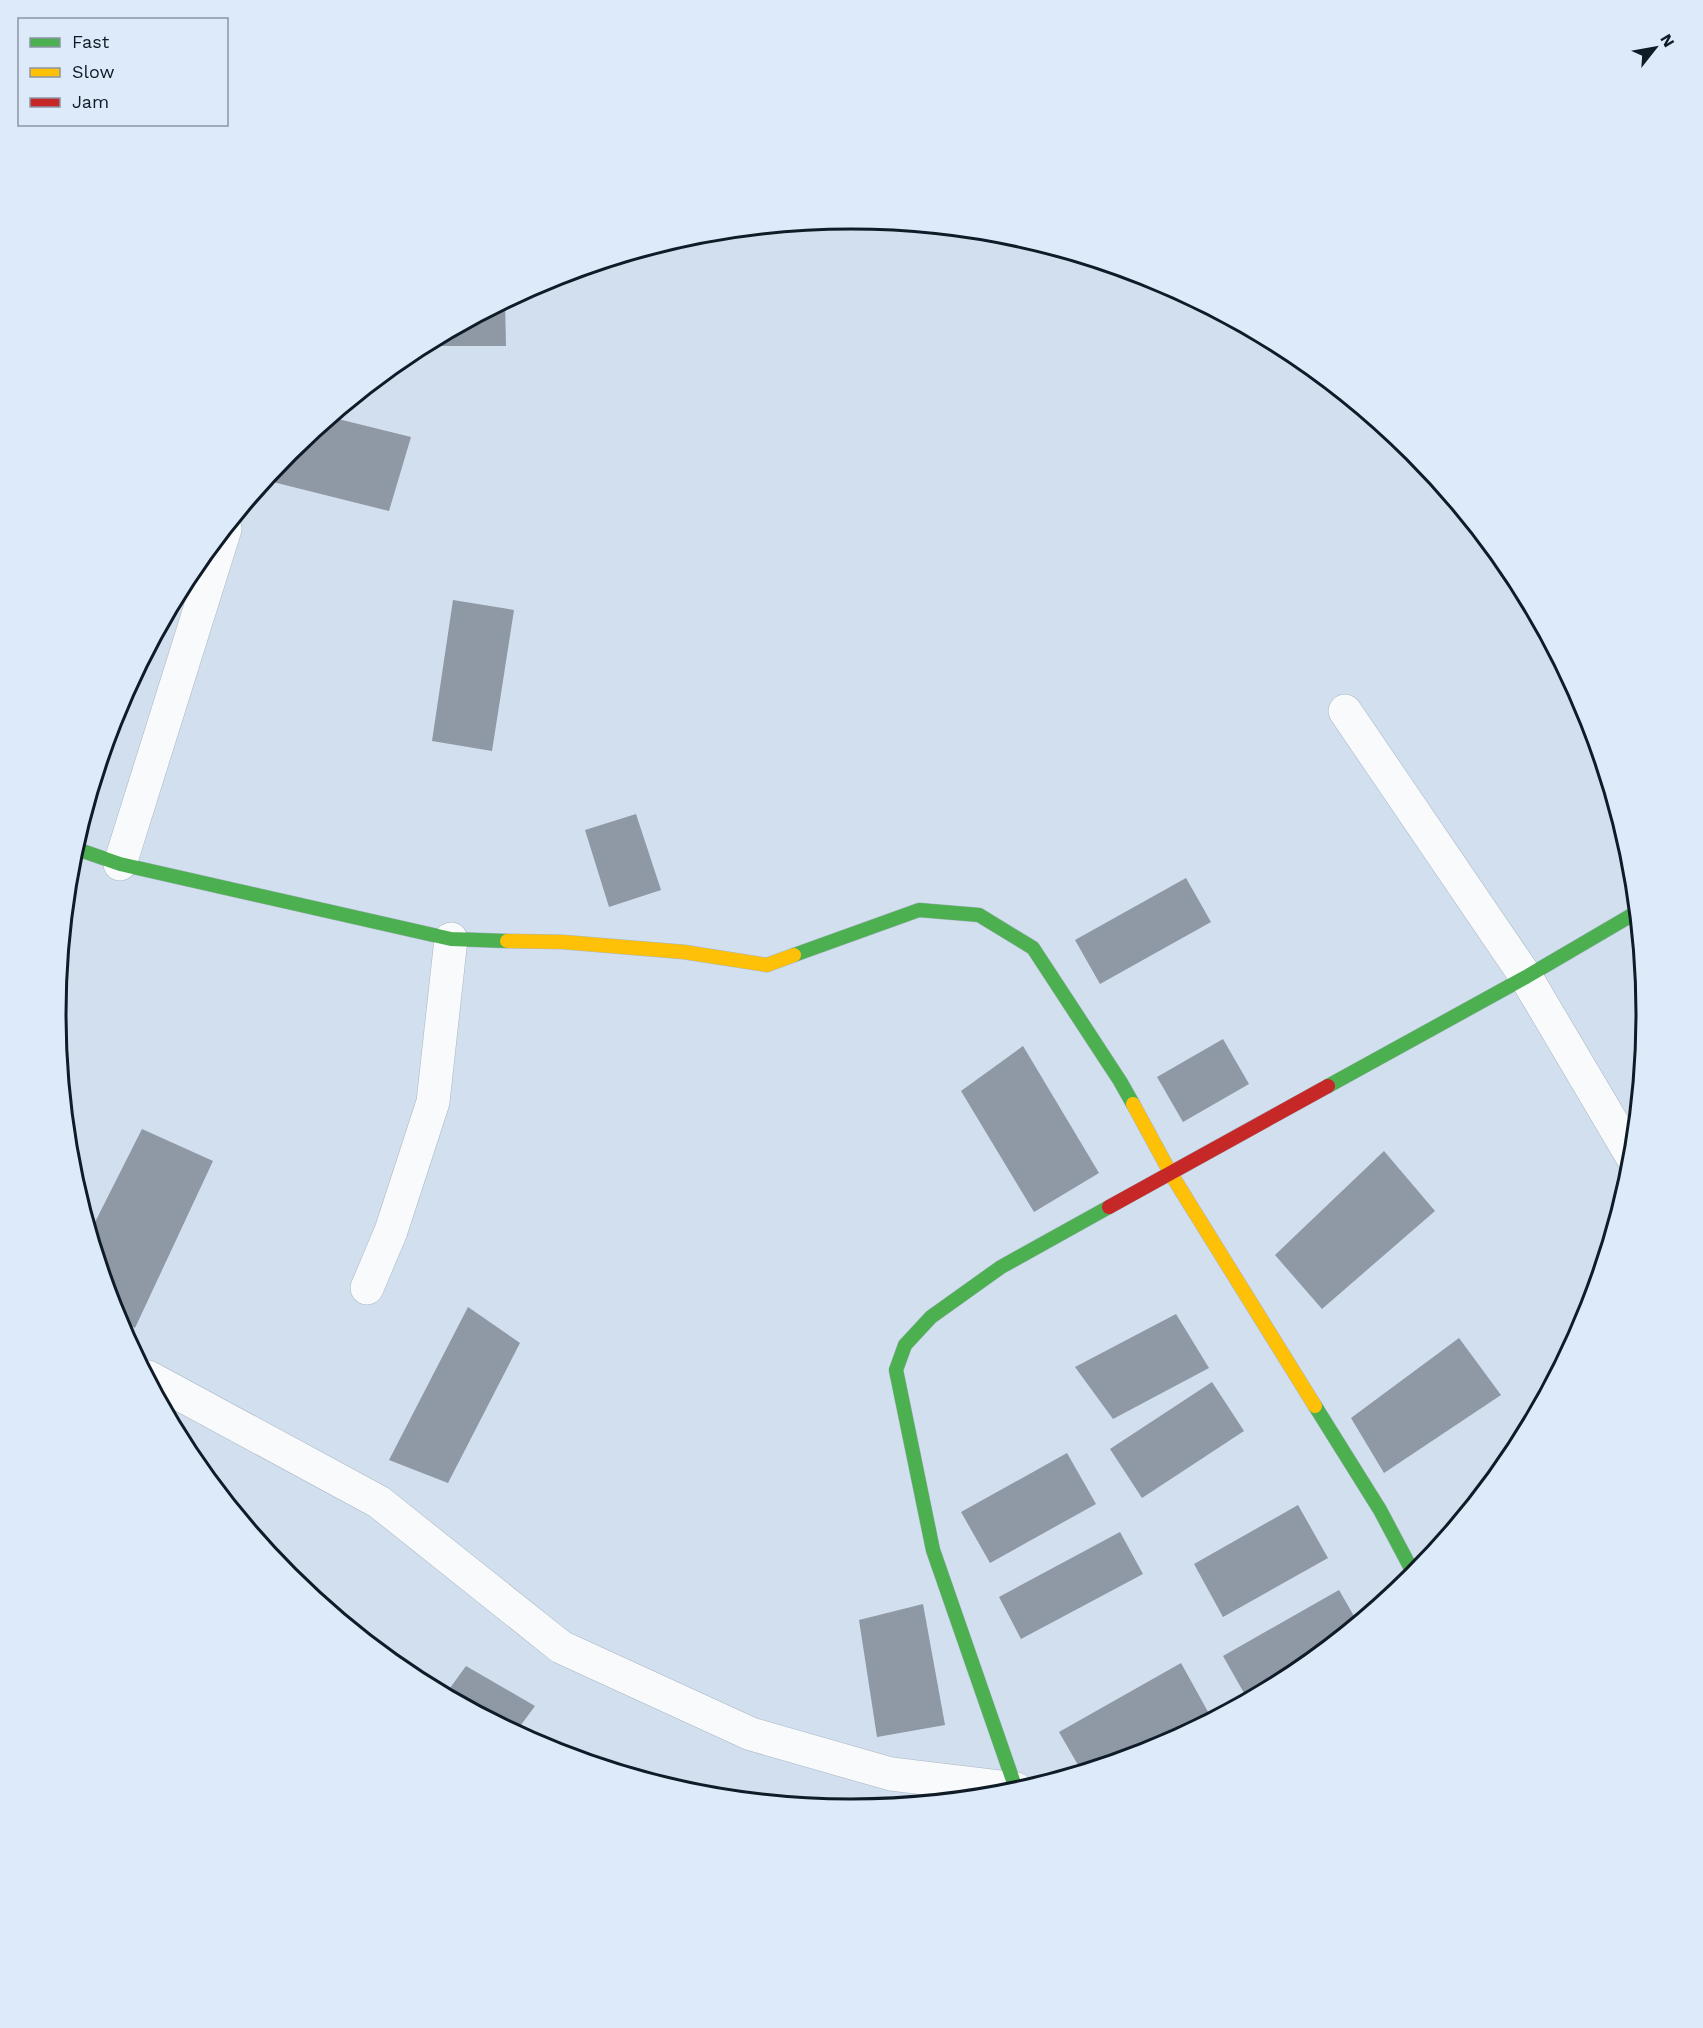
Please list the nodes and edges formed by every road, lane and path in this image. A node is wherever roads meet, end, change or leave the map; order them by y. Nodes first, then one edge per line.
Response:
1 (219, 549) edge
2 (1345, 711) dead end
3 (83, 851) edge
4 (120, 864) junction
5 (1630, 916) edge
6 (452, 939) junction
7 (1526, 977) junction
8 (1625, 1145) edge
9 (1171, 1174) junction
10 (367, 1288) dead end
11 (158, 1383) edge
12 (1410, 1566) edge
13 (1013, 1782) edge
14 (990, 1787) edge

1 - 4 street
2 - 7 street
3 - 4 street
4 - 6 street
5 - 7 street
6 - 9 street
6 - 10 street
7 - 8 street
7 - 9 street
9 - 12 street
9 - 13 street
11 - 14 street

